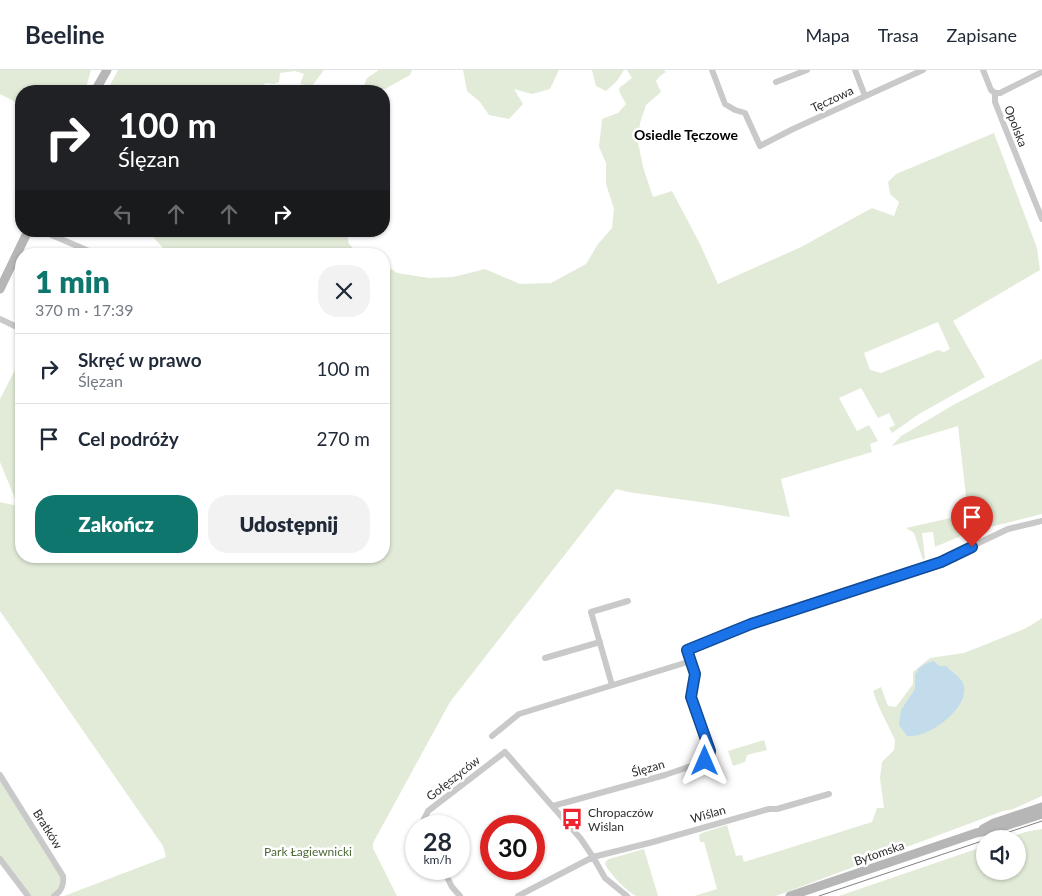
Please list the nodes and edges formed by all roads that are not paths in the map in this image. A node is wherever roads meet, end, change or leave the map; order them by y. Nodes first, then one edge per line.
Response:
1 (107, 70) edge
2 (712, 70) edge
3 (806, 70) edge
4 (855, 70) edge
5 (923, 70) edge
6 (983, 70) edge
7 (1042, 72) edge
8 (776, 82) dead end
9 (98, 85) edge
10 (995, 93) junction
11 (865, 96) junction
12 (1042, 219) edge
13 (56, 237) edge
14 (82, 248) edge
15 (15, 258) edge
16 (0, 289) edge
17 (0, 319) edge
18 (15, 326) edge
19 (1042, 521) edge
20 (628, 602) dead end
21 (600, 642) junction
22 (546, 658) dead end
23 (691, 661) junction
24 (612, 685) junction
25 (492, 736) dead end
26 (0, 775) edge
27 (829, 794) dead end
28 (554, 806) junction
29 (1042, 806) edge
30 (1042, 814) edge
31 (426, 815) edge
32 (981, 830) edge
33 (991, 830) edge
34 (976, 833) edge
35 (593, 857) junction
36 (0, 859) edge
37 (448, 880) edge
38 (28, 896) edge
39 (54, 896) edge
40 (460, 896) edge
41 (518, 896) edge
42 (627, 896) edge
43 (790, 896) edge

1 - 9 main road
2 - 11 street, Tęczowa
3 - 8 street
4 - 11 street
5 - 11 street, Tęczowa
6 - 10 street, Opolska
7 - 10 street
10 - 12 street, Opolska
13 - 14 street
15 - 16 main road
17 - 18 street
19 - 23 street
20 - 21 street
21 - 22 street
21 - 24 street
23 - 24 street
23 - 28 street, Ślęzan
24 - 25 street
26 - 39 street, Bratków
27 - 35 street, Wiślan
28 - 31 street, Gołęszyców
28 - 35 street
29 - 32 main road, Bytomska
30 - 33 main road, Bytomska
34 - 43 main road, Bytomska
35 - 41 street
35 - 42 street
36 - 38 street
37 - 40 street

